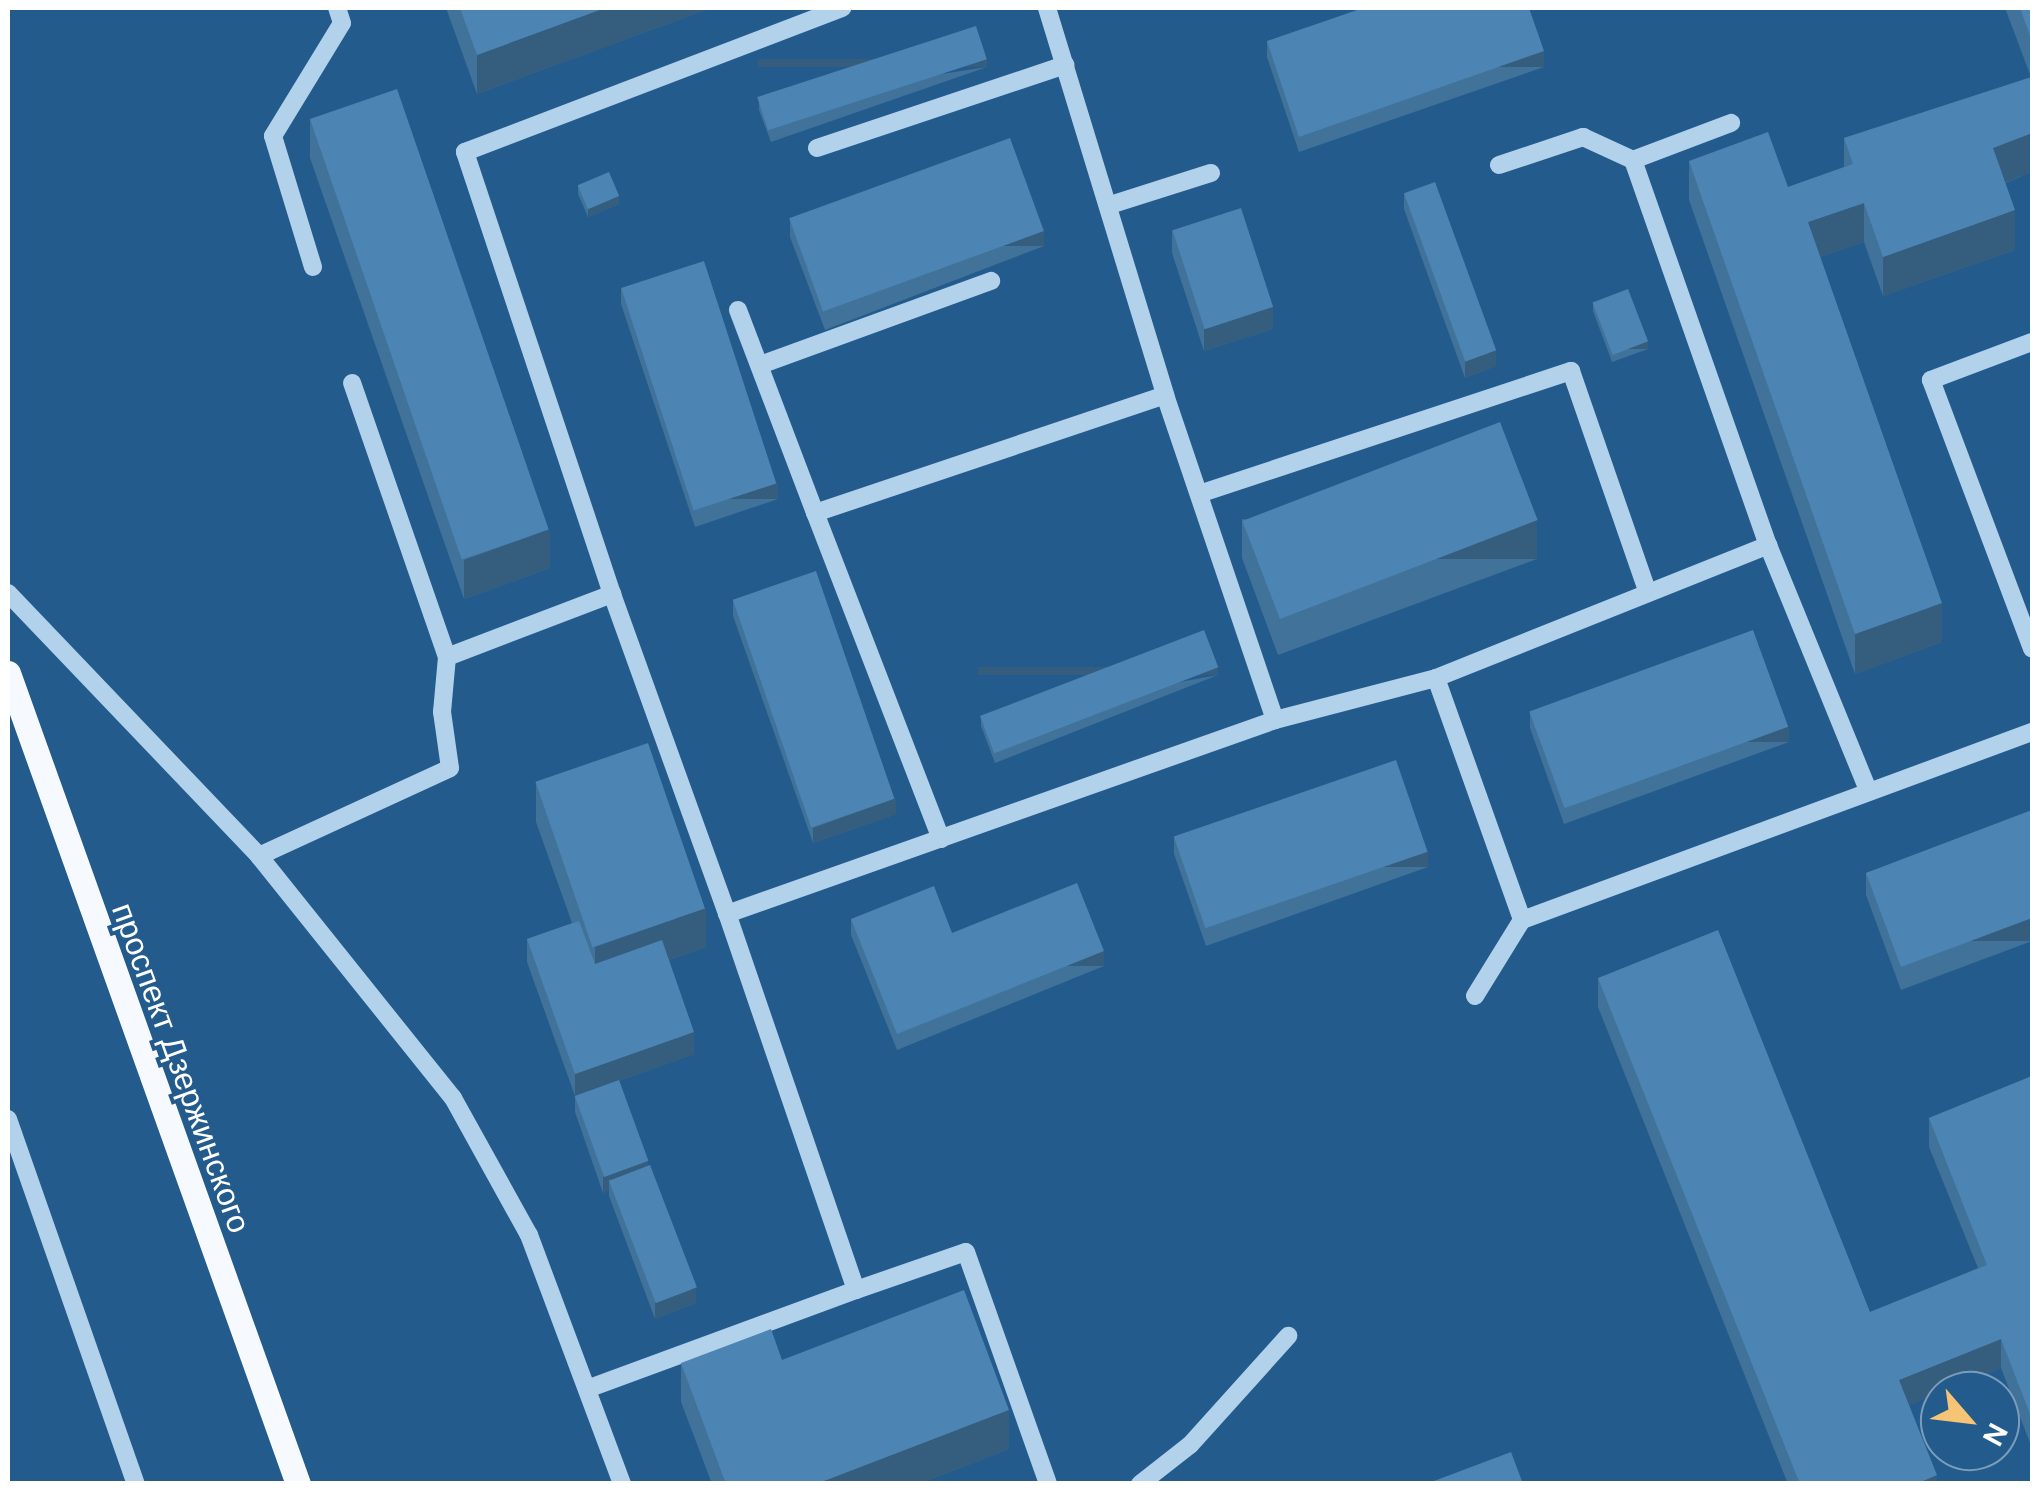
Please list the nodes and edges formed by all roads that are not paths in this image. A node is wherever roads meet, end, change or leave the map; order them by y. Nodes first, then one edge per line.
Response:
1 (337, 8) edge
2 (843, 8) edge
3 (1047, 8) edge
4 (1065, 65) junction
5 (1732, 122) dead end
6 (817, 148) dead end
7 (1634, 160) junction
8 (1499, 165) dead end
9 (1211, 173) dead end
10 (1110, 205) junction
11 (313, 267) dead end
12 (991, 281) dead end
13 (738, 310) dead end
14 (2032, 342) edge
15 (760, 364) junction
16 (352, 383) dead end
17 (1165, 395) junction
18 (1199, 494) junction
19 (815, 513) junction
20 (1768, 546) junction
21 (1647, 591) junction
22 (8, 594) edge
23 (612, 594) junction
24 (2032, 650) edge
25 (447, 657) junction
26 (8, 673) edge
27 (1436, 678) junction
28 (1276, 720) junction
29 (2032, 732) edge
30 (1868, 790) junction
31 (941, 839) junction
32 (259, 856) junction
33 (727, 914) junction
34 (1522, 920) junction
35 (1475, 996) dead end
36 (8, 1120) edge
37 (856, 1290) junction
38 (1288, 1336) dead end
39 (588, 1389) junction
40 (136, 1484) edge
41 (298, 1484) edge
42 (622, 1484) edge
43 (1048, 1484) edge
44 (1140, 1484) edge

1 - 11 street
2 - 23 street
3 - 4 street
4 - 6 street
4 - 10 street
5 - 7 street
7 - 8 street
7 - 20 street
9 - 10 street
10 - 17 street
12 - 15 street
13 - 15 street
14 - 24 street
15 - 19 street
16 - 25 street
17 - 18 street
17 - 19 street
18 - 21 street
18 - 28 street
19 - 31 street
20 - 21 street
20 - 30 street
21 - 27 street
22 - 32 street
23 - 25 street
23 - 33 street
25 - 32 street
26 - 41 main road, проспект Дзержинского
27 - 28 street
27 - 34 street
28 - 31 street
29 - 30 street
30 - 34 street
31 - 33 street
32 - 39 street
33 - 37 street
34 - 35 street
36 - 40 street
37 - 39 street
37 - 43 street
38 - 44 street
39 - 42 street

